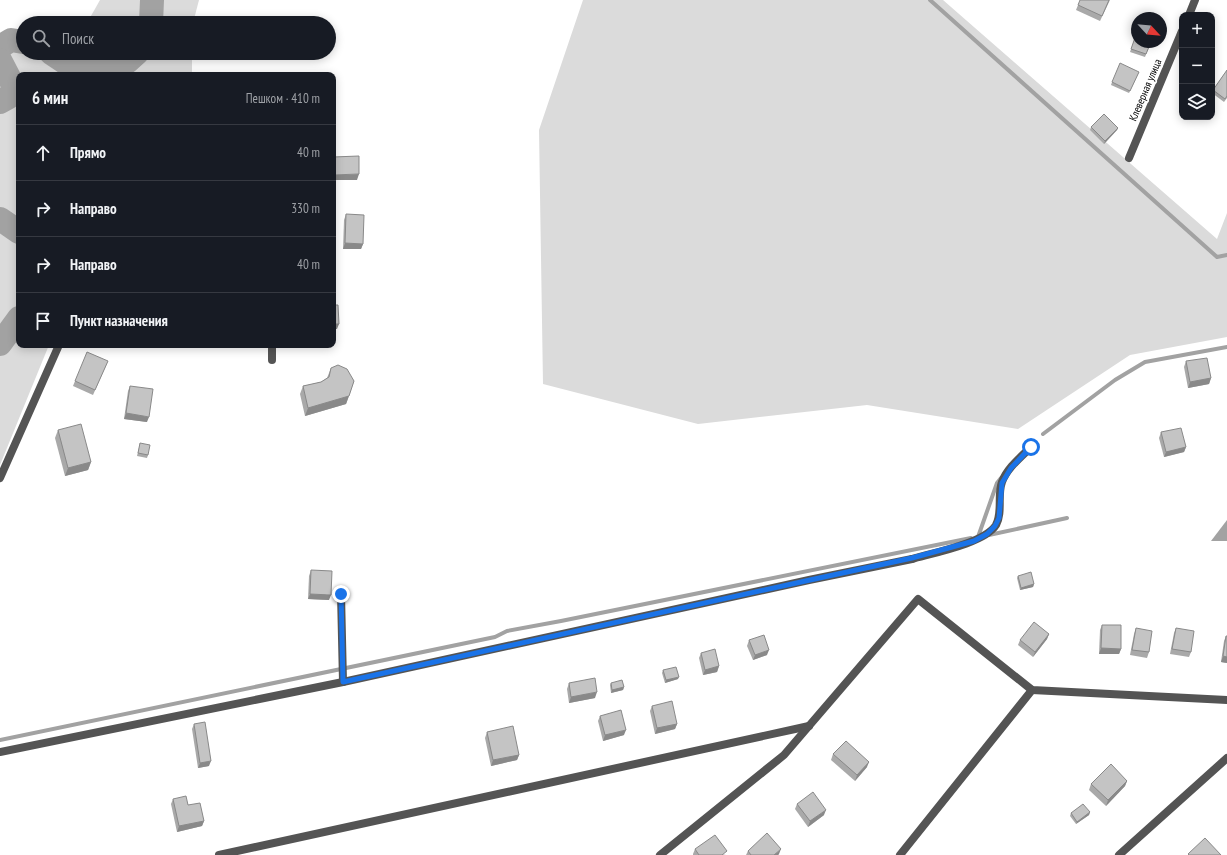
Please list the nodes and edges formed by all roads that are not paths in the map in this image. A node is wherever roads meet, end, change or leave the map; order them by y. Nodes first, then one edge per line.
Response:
1 (1195, 0) edge
2 (1190, 12) edge
3 (1179, 38) edge
4 (1129, 158) dead end
5 (58, 348) edge
6 (272, 348) edge
7 (272, 360) dead end
8 (1031, 447) dead end
9 (0, 478) edge
10 (341, 594) dead end
11 (343, 682) junction
12 (1032, 690) junction
13 (1227, 700) edge
14 (809, 726) junction
15 (0, 752) edge
16 (1227, 758) edge
17 (219, 855) edge
18 (660, 855) edge
19 (900, 855) edge
20 (1119, 855) edge

1 - 2 street
3 - 4 street, Клеверная улица
5 - 9 street
6 - 7 street
8 - 11 street
10 - 11 street
11 - 15 street
12 - 13 street
12 - 14 street
12 - 19 street
14 - 17 street
14 - 18 street
16 - 20 street

